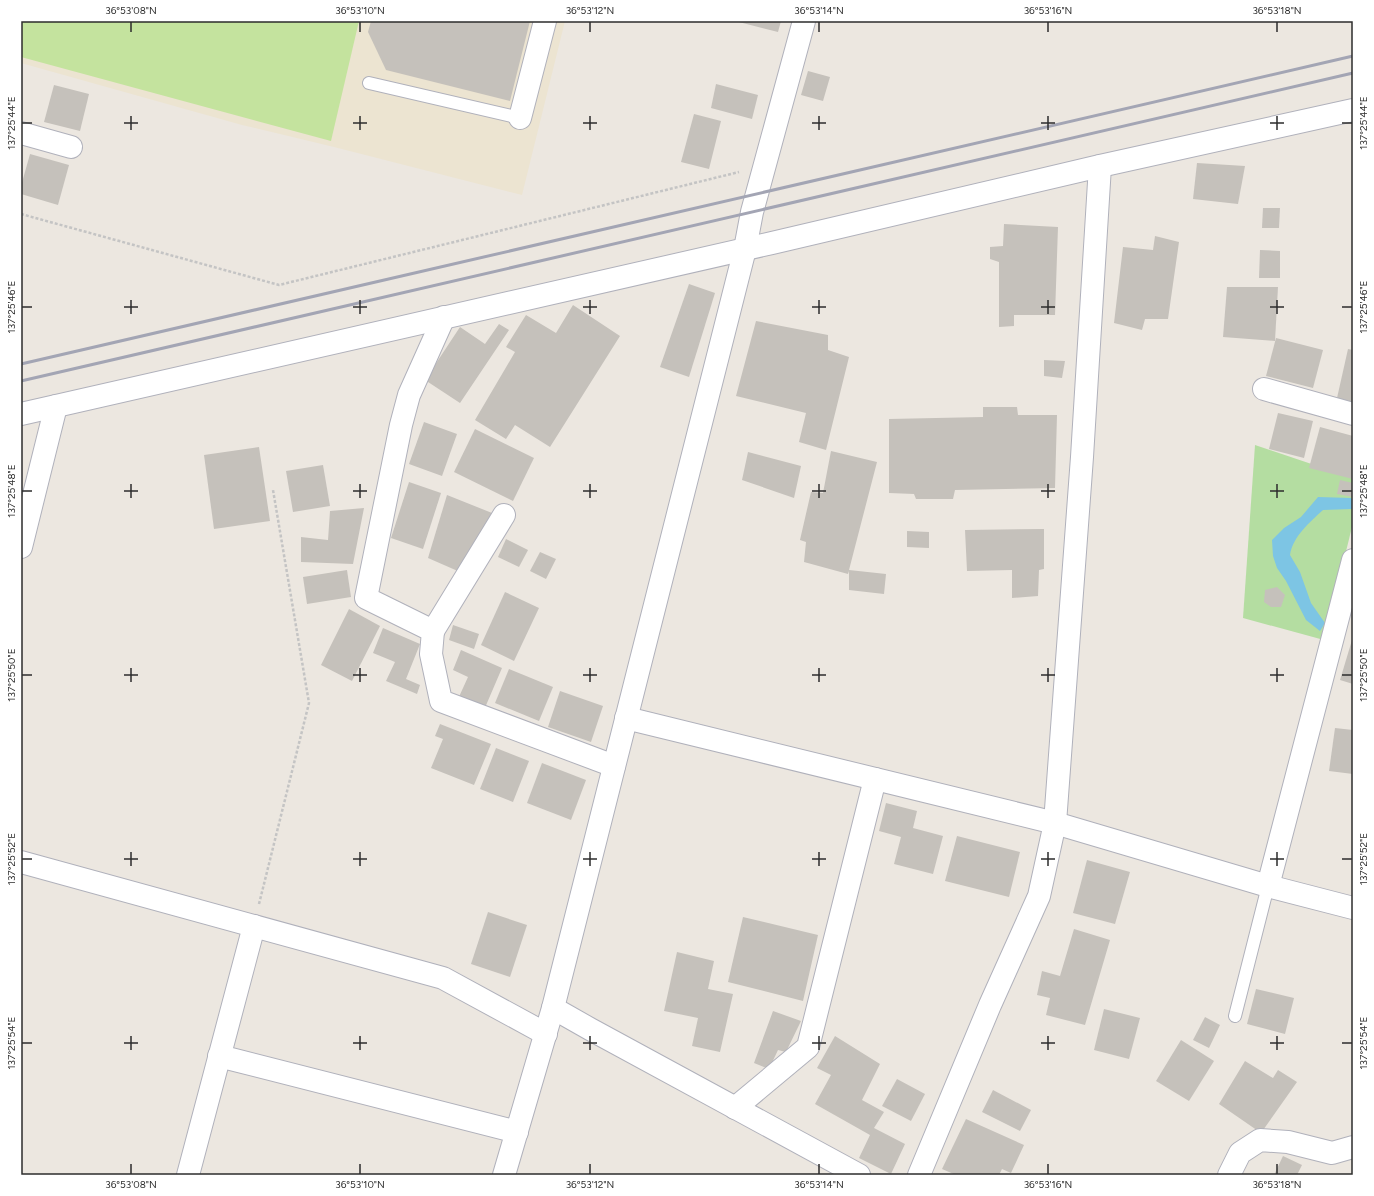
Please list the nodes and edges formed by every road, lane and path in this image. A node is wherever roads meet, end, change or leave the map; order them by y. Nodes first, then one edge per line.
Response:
1 (545, 21) edge
2 (804, 21) edge
3 (369, 83) dead end
4 (1353, 110) edge
5 (520, 118) joint
6 (21, 133) edge
7 (71, 146) dead end
8 (764, 165) junction
9 (1100, 166) junction
10 (21, 214) edge
11 (744, 249) junction
12 (444, 317) junction
13 (1264, 389) dead end
14 (56, 406) junction
15 (21, 414) edge
16 (1353, 414) edge
17 (273, 490) dead end
18 (504, 515) dead end
19 (21, 547) edge
20 (1353, 560) edge
21 (433, 631) junction
22 (626, 718) junction
23 (614, 766) junction
24 (875, 779) junction
25 (1055, 823) junction
26 (21, 862) edge
27 (1268, 886) junction
28 (1353, 908) edge
29 (254, 926) junction
30 (554, 1008) junction
31 (1235, 1016) dead end
32 (546, 1034) junction
33 (219, 1056) junction
34 (735, 1108) junction
35 (517, 1132) junction
36 (1353, 1147) edge
37 (188, 1175) edge
38 (504, 1175) edge
39 (858, 1175) edge
40 (919, 1175) edge
41 (1228, 1175) edge

1 - 5 street
2 - 8 street
3 - 5 lane
4 - 9 street
6 - 7 street
8 - 10 path
8 - 11 street
9 - 11 street
9 - 25 street
11 - 12 street
11 - 22 street
12 - 14 street
12 - 21 street
13 - 16 street
14 - 15 street
14 - 19 street
17 - 29 path
18 - 21 street
20 - 27 street
21 - 23 street
22 - 23 street
22 - 24 street
23 - 30 street
24 - 25 street
24 - 34 street
25 - 27 street
25 - 40 street
26 - 29 street
27 - 28 street
27 - 31 lane
29 - 32 street
29 - 33 street
30 - 32 street
30 - 34 street
32 - 35 street
33 - 35 street
33 - 37 street
34 - 39 street
35 - 38 street
36 - 41 street

